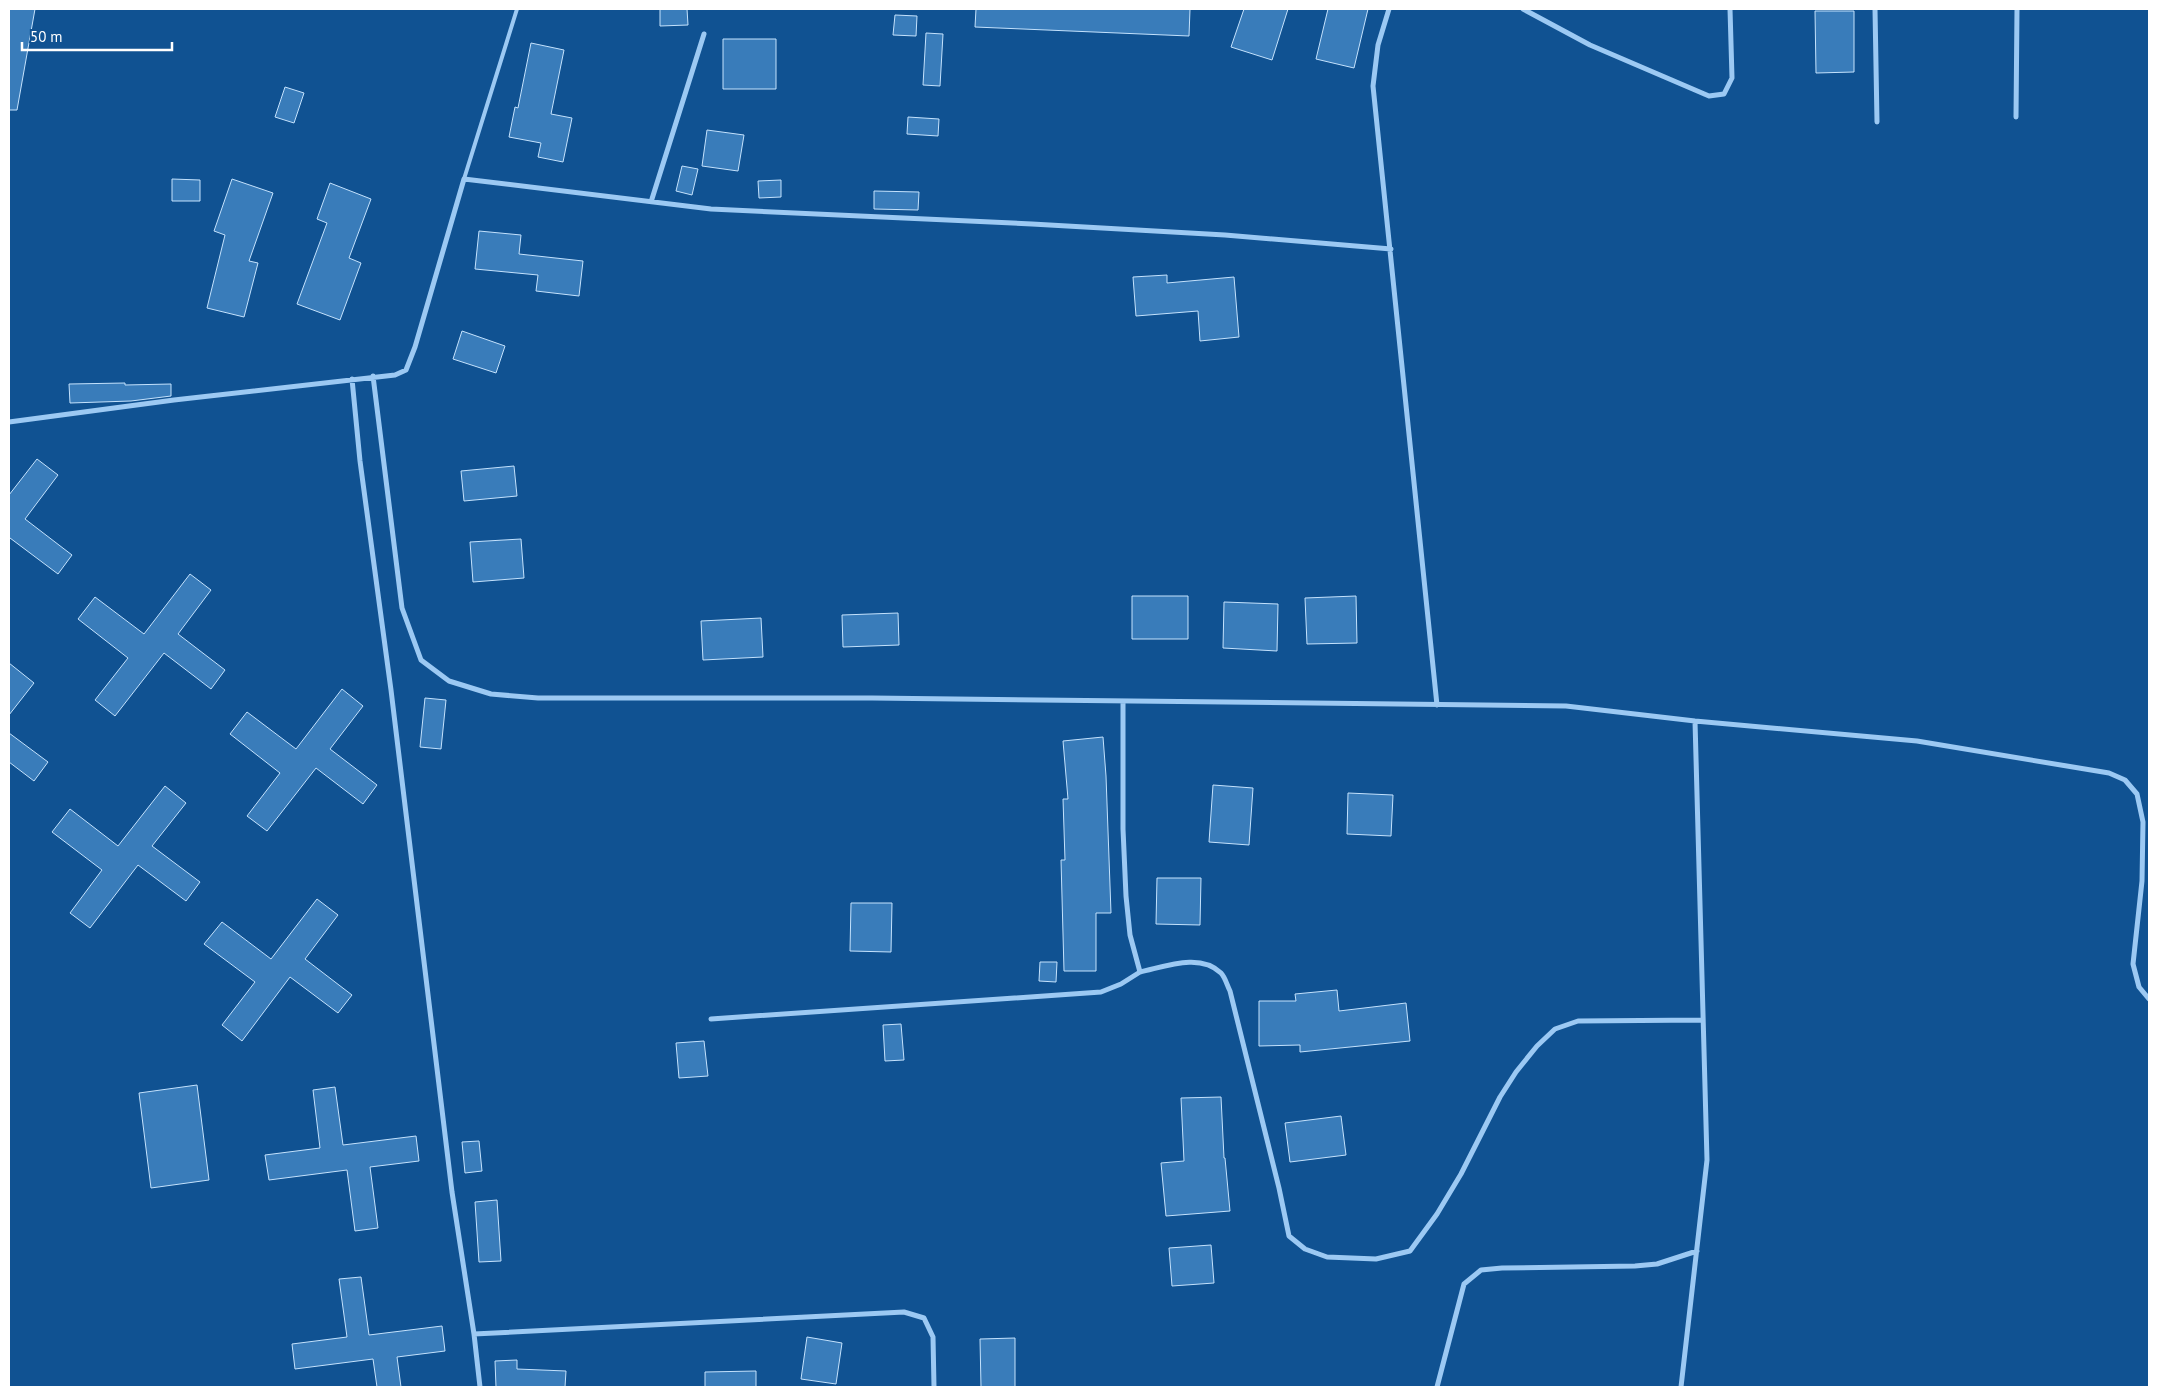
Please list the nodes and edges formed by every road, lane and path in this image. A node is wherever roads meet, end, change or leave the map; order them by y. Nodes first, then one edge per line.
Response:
1 (517, 9) edge
2 (1390, 9) edge
3 (1523, 9) edge
4 (1730, 9) edge
5 (1875, 9) edge
6 (2017, 9) edge
7 (704, 34) dead end
8 (2016, 117) dead end
9 (1877, 122) dead end
10 (464, 179) junction
11 (651, 202) junction
12 (1391, 249) junction
13 (374, 376) junction
14 (352, 379) junction
15 (9, 422) edge
16 (1123, 701) junction
17 (1437, 705) junction
18 (1695, 721) junction
19 (1140, 972) junction
20 (2149, 998) edge
21 (711, 1019) dead end
22 (1703, 1020) junction
23 (1697, 1251) junction
24 (474, 1334) junction
25 (480, 1387) edge
26 (934, 1387) edge
27 (1438, 1387) edge
28 (1681, 1387) edge

1 - 10 lane
2 - 12 street
3 - 4 street
5 - 9 street
6 - 8 street
7 - 11 street
10 - 11 street
10 - 13 street
11 - 12 street
12 - 17 street
13 - 14 street
13 - 16 street
14 - 15 street
14 - 24 street
16 - 17 street
16 - 19 street
17 - 18 street
18 - 20 street
18 - 22 street
19 - 21 street
19 - 22 street
22 - 23 street
23 - 27 street
23 - 28 street
24 - 25 street
24 - 26 street

